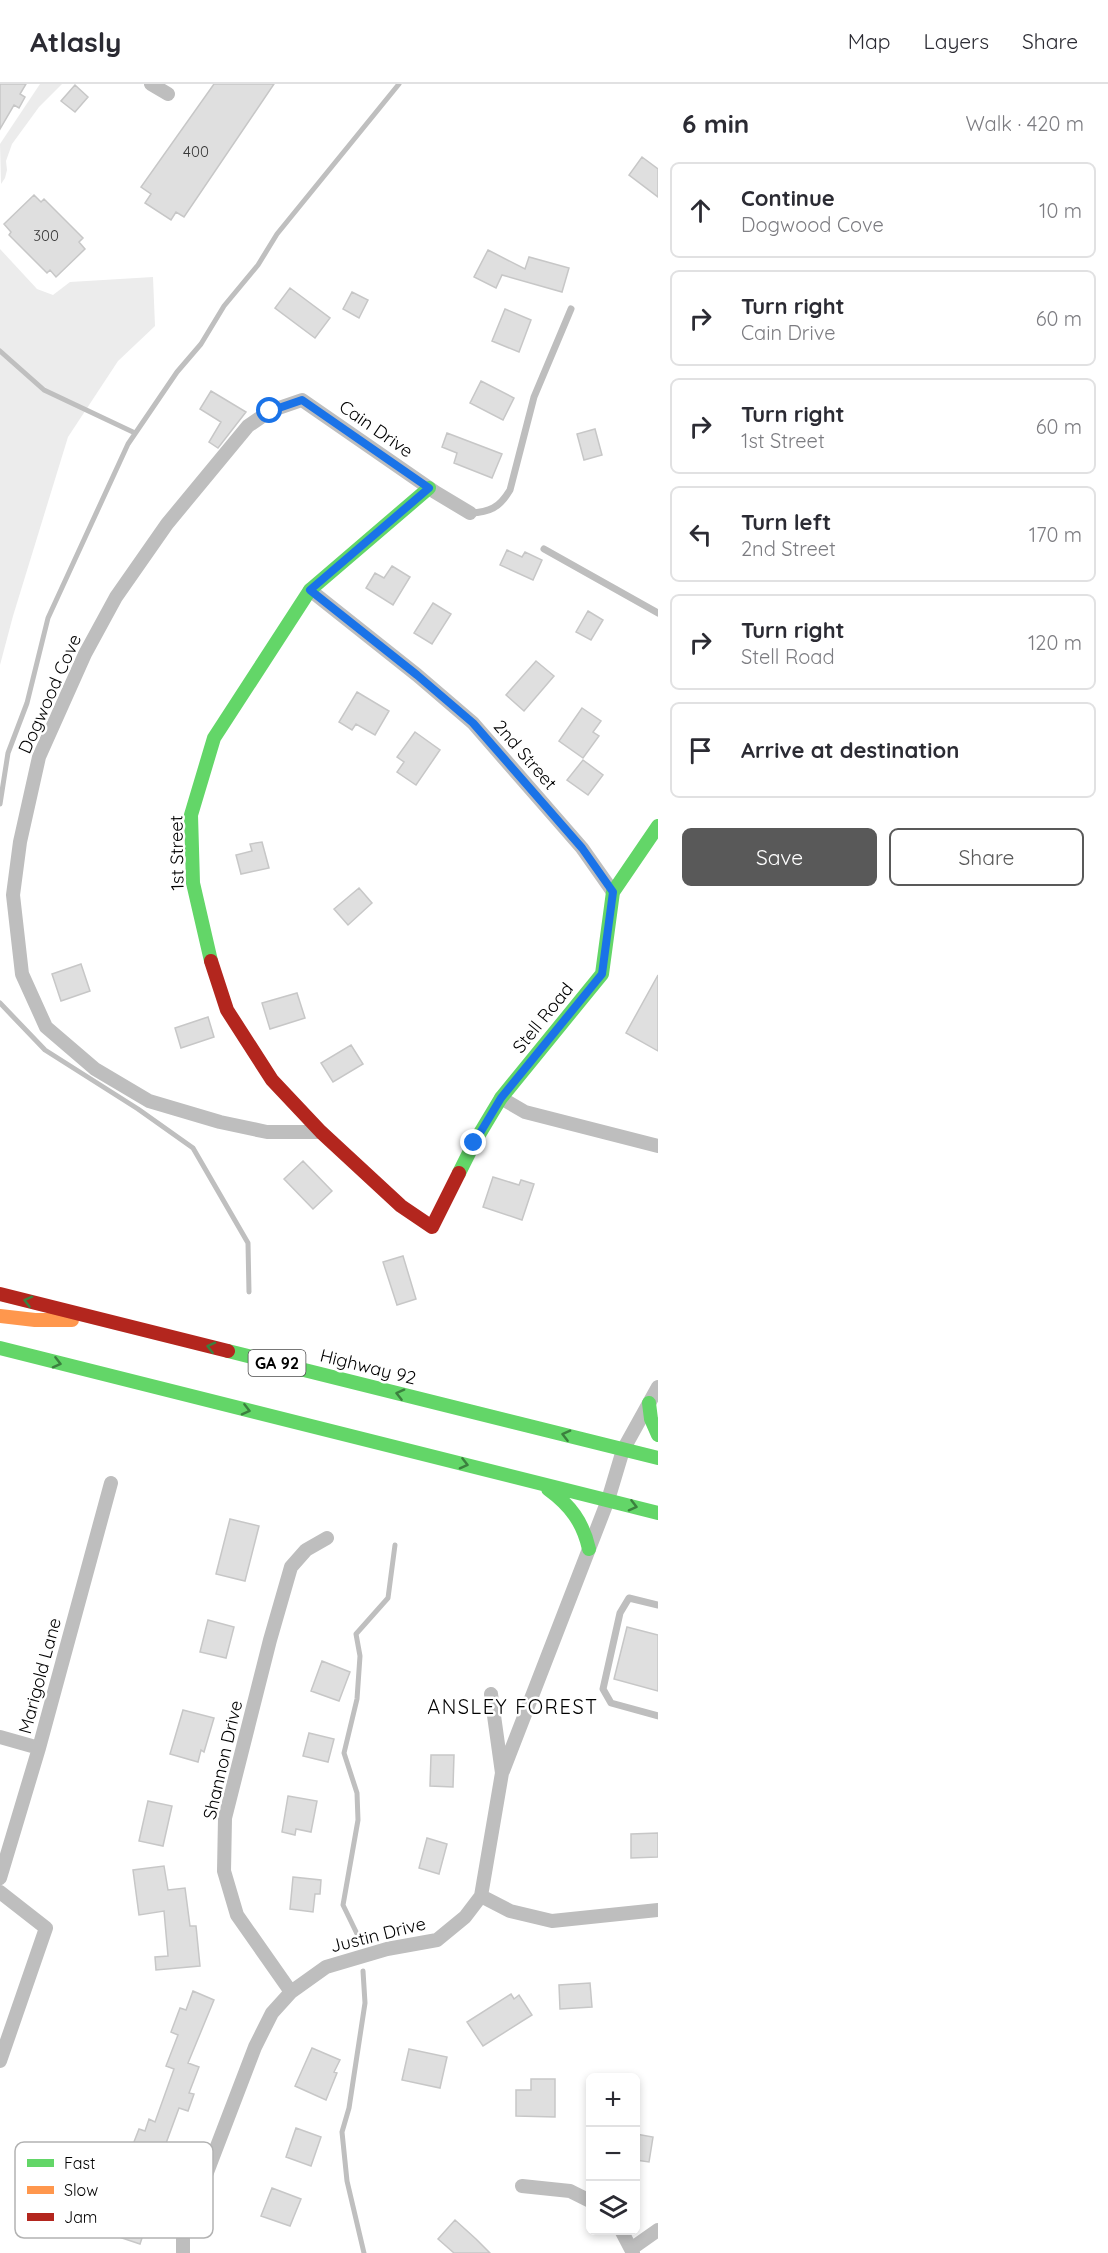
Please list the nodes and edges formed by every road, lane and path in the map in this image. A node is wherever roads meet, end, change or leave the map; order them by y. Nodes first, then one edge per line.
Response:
1 (151, 84) edge
2 (168, 94) dead end
3 (571, 309) dead end
4 (302, 400) joint
5 (429, 488) junction
6 (470, 513) joint
7 (544, 549) dead end
8 (310, 590) junction
9 (658, 613) edge
10 (658, 826) edge
11 (613, 892) junction
12 (501, 1098) junction
13 (321, 1132) junction
14 (658, 1146) edge
15 (432, 1227) joint
16 (0, 1294) edge
17 (0, 1316) edge
18 (96, 1318) junction
19 (0, 1348) edge
20 (658, 1387) edge
21 (649, 1403) junction
22 (658, 1436) edge
23 (623, 1450) junction
24 (658, 1458) edge
25 (534, 1481) junction
26 (111, 1483) dead end
27 (608, 1500) junction
28 (658, 1512) edge
29 (327, 1538) dead end
30 (590, 1549) junction
31 (658, 1605) edge
32 (491, 1694) dead end
33 (658, 1716) edge
34 (0, 1737) edge
35 (39, 1748) junction
36 (502, 1773) junction
37 (0, 1878) edge
38 (0, 1892) edge
39 (481, 1896) junction
40 (658, 1910) edge
41 (291, 1992) junction
42 (0, 2061) edge
43 (213, 2157) edge
44 (522, 2186) dead end
45 (586, 2199) edge
46 (658, 2230) edge
47 (624, 2235) edge
48 (632, 2251) edge

1 - 2 street
3 - 6 lane
4 - 5 street, Cain Drive
4 - 13 street, Dogwood Cove
5 - 6 street
5 - 8 main road, 1st Street
7 - 9 lane
8 - 11 street, 2nd Street
8 - 13 main road, 1st Street
10 - 11 main road, Stell Road
11 - 12 main road, Stell Road
12 - 14 street
12 - 15 main road, Stell Road
13 - 15 main road, 1st Street
18 -> 16 main road, Highway 92 / GA 92
17 - 18 main road
23 -> 18 main road, Highway 92 / GA 92
19 -> 25 main road
20 - 21 street
21 - 22 main road
21 - 23 street
23 - 24 main road, Highway 92 / GA 92
23 - 27 street
25 - 27 main road
25 - 30 main road
26 - 35 street, Marigold Lane
27 -> 28 main road
27 - 30 street, Justin Drive
29 - 41 street, Shannon Drive
30 - 36 street, Justin Drive
31 - 33 lane
32 - 36 street, Justin Drive
34 - 35 street
35 - 37 street, Marigold Lane
36 - 39 street, Justin Drive
38 - 42 street
39 - 40 street
39 - 41 street, Justin Drive
41 - 43 street, Justin Drive
44 - 45 street
46 - 48 street
47 - 48 street

